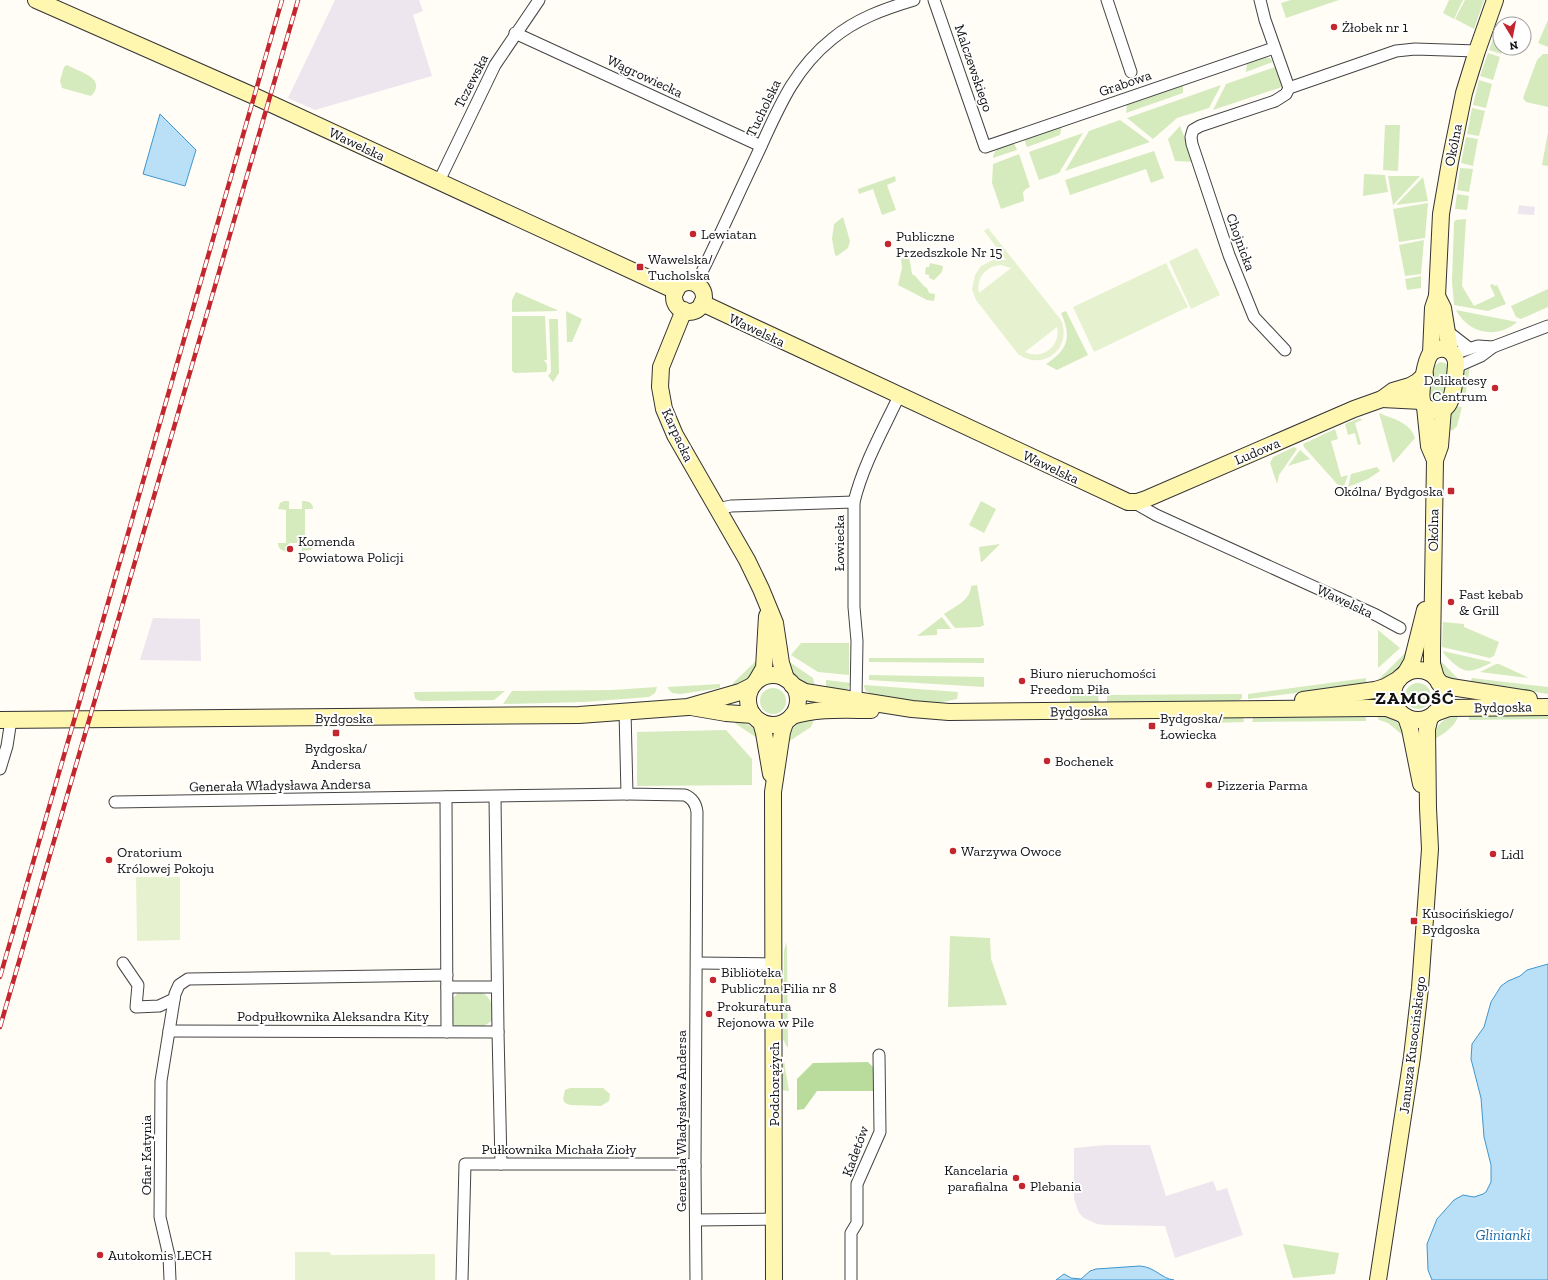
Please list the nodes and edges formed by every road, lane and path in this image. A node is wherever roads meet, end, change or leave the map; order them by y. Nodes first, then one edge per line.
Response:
1 (36, 0) edge
2 (539, 0) edge
3 (914, 0) edge
4 (934, 0) edge
5 (1107, 0) edge
6 (1260, 0) edge
7 (1495, 0) edge
8 (516, 33) junction
9 (1274, 48) junction
10 (1476, 51) junction
11 (1131, 72) dead end
12 (1289, 88) junction
13 (761, 146) junction
14 (985, 147) joint
15 (439, 181) junction
16 (696, 284) junction
17 (676, 291) junction
18 (1437, 296) junction
19 (702, 303) junction
20 (684, 310) junction
21 (1548, 326) edge
22 (1447, 331) junction
23 (1493, 347) junction
24 (1469, 348) junction
25 (1285, 350) dead end
26 (1431, 353) junction
27 (1453, 357) junction
28 (1425, 375) junction
29 (899, 396) junction
30 (1382, 399) junction
31 (1420, 407) junction
32 (1443, 409) junction
33 (1434, 460) junction
34 (854, 502) junction
35 (1133, 502) junction
36 (717, 509) junction
37 (1432, 577) junction
38 (768, 606) junction
39 (1400, 628) dead end
40 (1402, 677) junction
41 (1437, 681) junction
42 (789, 682) junction
43 (755, 683) junction
44 (856, 700) junction
45 (1548, 701) edge
46 (1548, 706) edge
47 (688, 707) junction
48 (912, 709) junction
49 (1246, 709) junction
50 (625, 711) junction
51 (1403, 715) junction
52 (1433, 715) junction
53 (757, 719) junction
54 (788, 719) junction
55 (6, 720) edge
56 (0, 769) edge
57 (773, 792) junction
58 (627, 794) junction
59 (446, 797) junction
60 (495, 797) junction
61 (115, 802) dead end
62 (1428, 808) junction
63 (123, 963) dead end
64 (697, 963) junction
65 (774, 964) junction
66 (447, 975) junction
67 (447, 987) junction
68 (497, 987) junction
69 (174, 999) junction
70 (169, 1031) junction
71 (447, 1032) junction
72 (498, 1032) junction
73 (879, 1054) dead end
74 (501, 1164) junction
75 (695, 1166) junction
76 (774, 1219) junction
77 (696, 1220) junction
78 (170, 1280) edge
79 (462, 1280) edge
80 (696, 1280) edge
81 (774, 1280) edge
82 (851, 1280) edge
83 (1378, 1280) edge

1 - 15 street, Wawelska
2 - 8 street, Tczewska
3 - 13 street, Tucholska
4 - 14 street, Malczewskiego
5 - 11 street
6 - 9 street
7 - 10 street, Okólna
8 - 13 street, Wągrowiecka
8 - 15 street, Tczewska
9 - 12 street
9 - 14 street, Grabowa
10 - 12 street
10 - 18 street, Okólna
12 - 25 street, Chojnicka
13 - 16 street, Tucholska
15 - 17 street, Wawelska
16 - 17 street
16 - 19 street
17 - 20 street
18 - 22 street, Okólna
18 - 26 street, Okólna
19 - 20 street
19 - 29 street, Wawelska
20 - 36 street, Karpacka
21 - 23 street
22 - 24 street
22 - 27 street, Okólna
23 - 24 street
23 - 27 street
24 - 27 street
26 - 27 street
26 - 28 street, Okólna
27 - 32 street, Okólna
28 - 30 street, Ludowa
28 - 31 street, Okólna
29 - 34 street, Łowiecka
29 - 35 street, Wawelska
30 - 31 street, Ludowa
30 - 35 street, Ludowa
31 - 32 street, Ludowa
31 - 33 street, Okólna
32 - 33 street, Okólna
33 - 37 street, Okólna
34 - 36 street
34 - 44 street, Łowiecka
35 - 39 street, Wawelska
36 - 38 street, Karpacka
37 - 40 street, Okólna
37 - 41 street, Okólna
38 - 42 street, Karpacka
38 - 43 street, Karpacka
40 - 41 street
40 - 49 street, Bydgoska
40 - 51 street
41 - 45 street, Bydgoska
41 - 52 street
42 - 43 street
42 - 44 street, Bydgoska
42 - 54 street
43 - 47 street, Bydgoska
43 - 53 street
44 - 48 street, Bydgoska
46 - 52 street, Bydgoska
47 - 50 street, Bydgoska
47 - 53 street, Bydgoska
48 - 49 street, Bydgoska
48 - 54 street, Bydgoska
49 - 51 street, Bydgoska
50 - 55 street, Bydgoska
50 - 58 street
51 - 52 street
51 - 62 street, Janusza Kusocińskiego
52 - 62 street, Janusza Kusocińskiego
53 - 54 street
53 - 57 street, Podchorążych
54 - 57 street, Podchorążych
55 - 56 street
57 - 65 street, Podchorążych
58 - 60 street, Generała Władysława Andersa
58 - 64 street, Generała Władysława Andersa
59 - 60 street, Generała Władysława Andersa
59 - 61 street, Generała Władysława Andersa
59 - 66 street
60 - 68 street
62 - 83 street, Janusza Kusocińskiego
63 - 69 street
64 - 65 street
64 - 75 street, Generała Władysława Andersa
65 - 76 street, Podchorążych
66 - 67 street
66 - 69 street, Ofiar Katynia
67 - 68 street
67 - 71 street
68 - 72 street
69 - 70 street, Ofiar Katynia
70 - 71 street, Podpułkownika Aleksandra Kity
70 - 78 street, Ofiar Katynia
71 - 72 street, Podpułkownika Aleksandra Kity
72 - 74 street
73 - 82 street, Kadetów
74 - 75 street, Pułkownika Michała Zioły
74 - 79 street, Pułkownika Michała Zioły
75 - 77 street, Generała Władysława Andersa
76 - 77 street
76 - 81 street, Podchorążych
77 - 80 street, Generała Władysława Andersa

